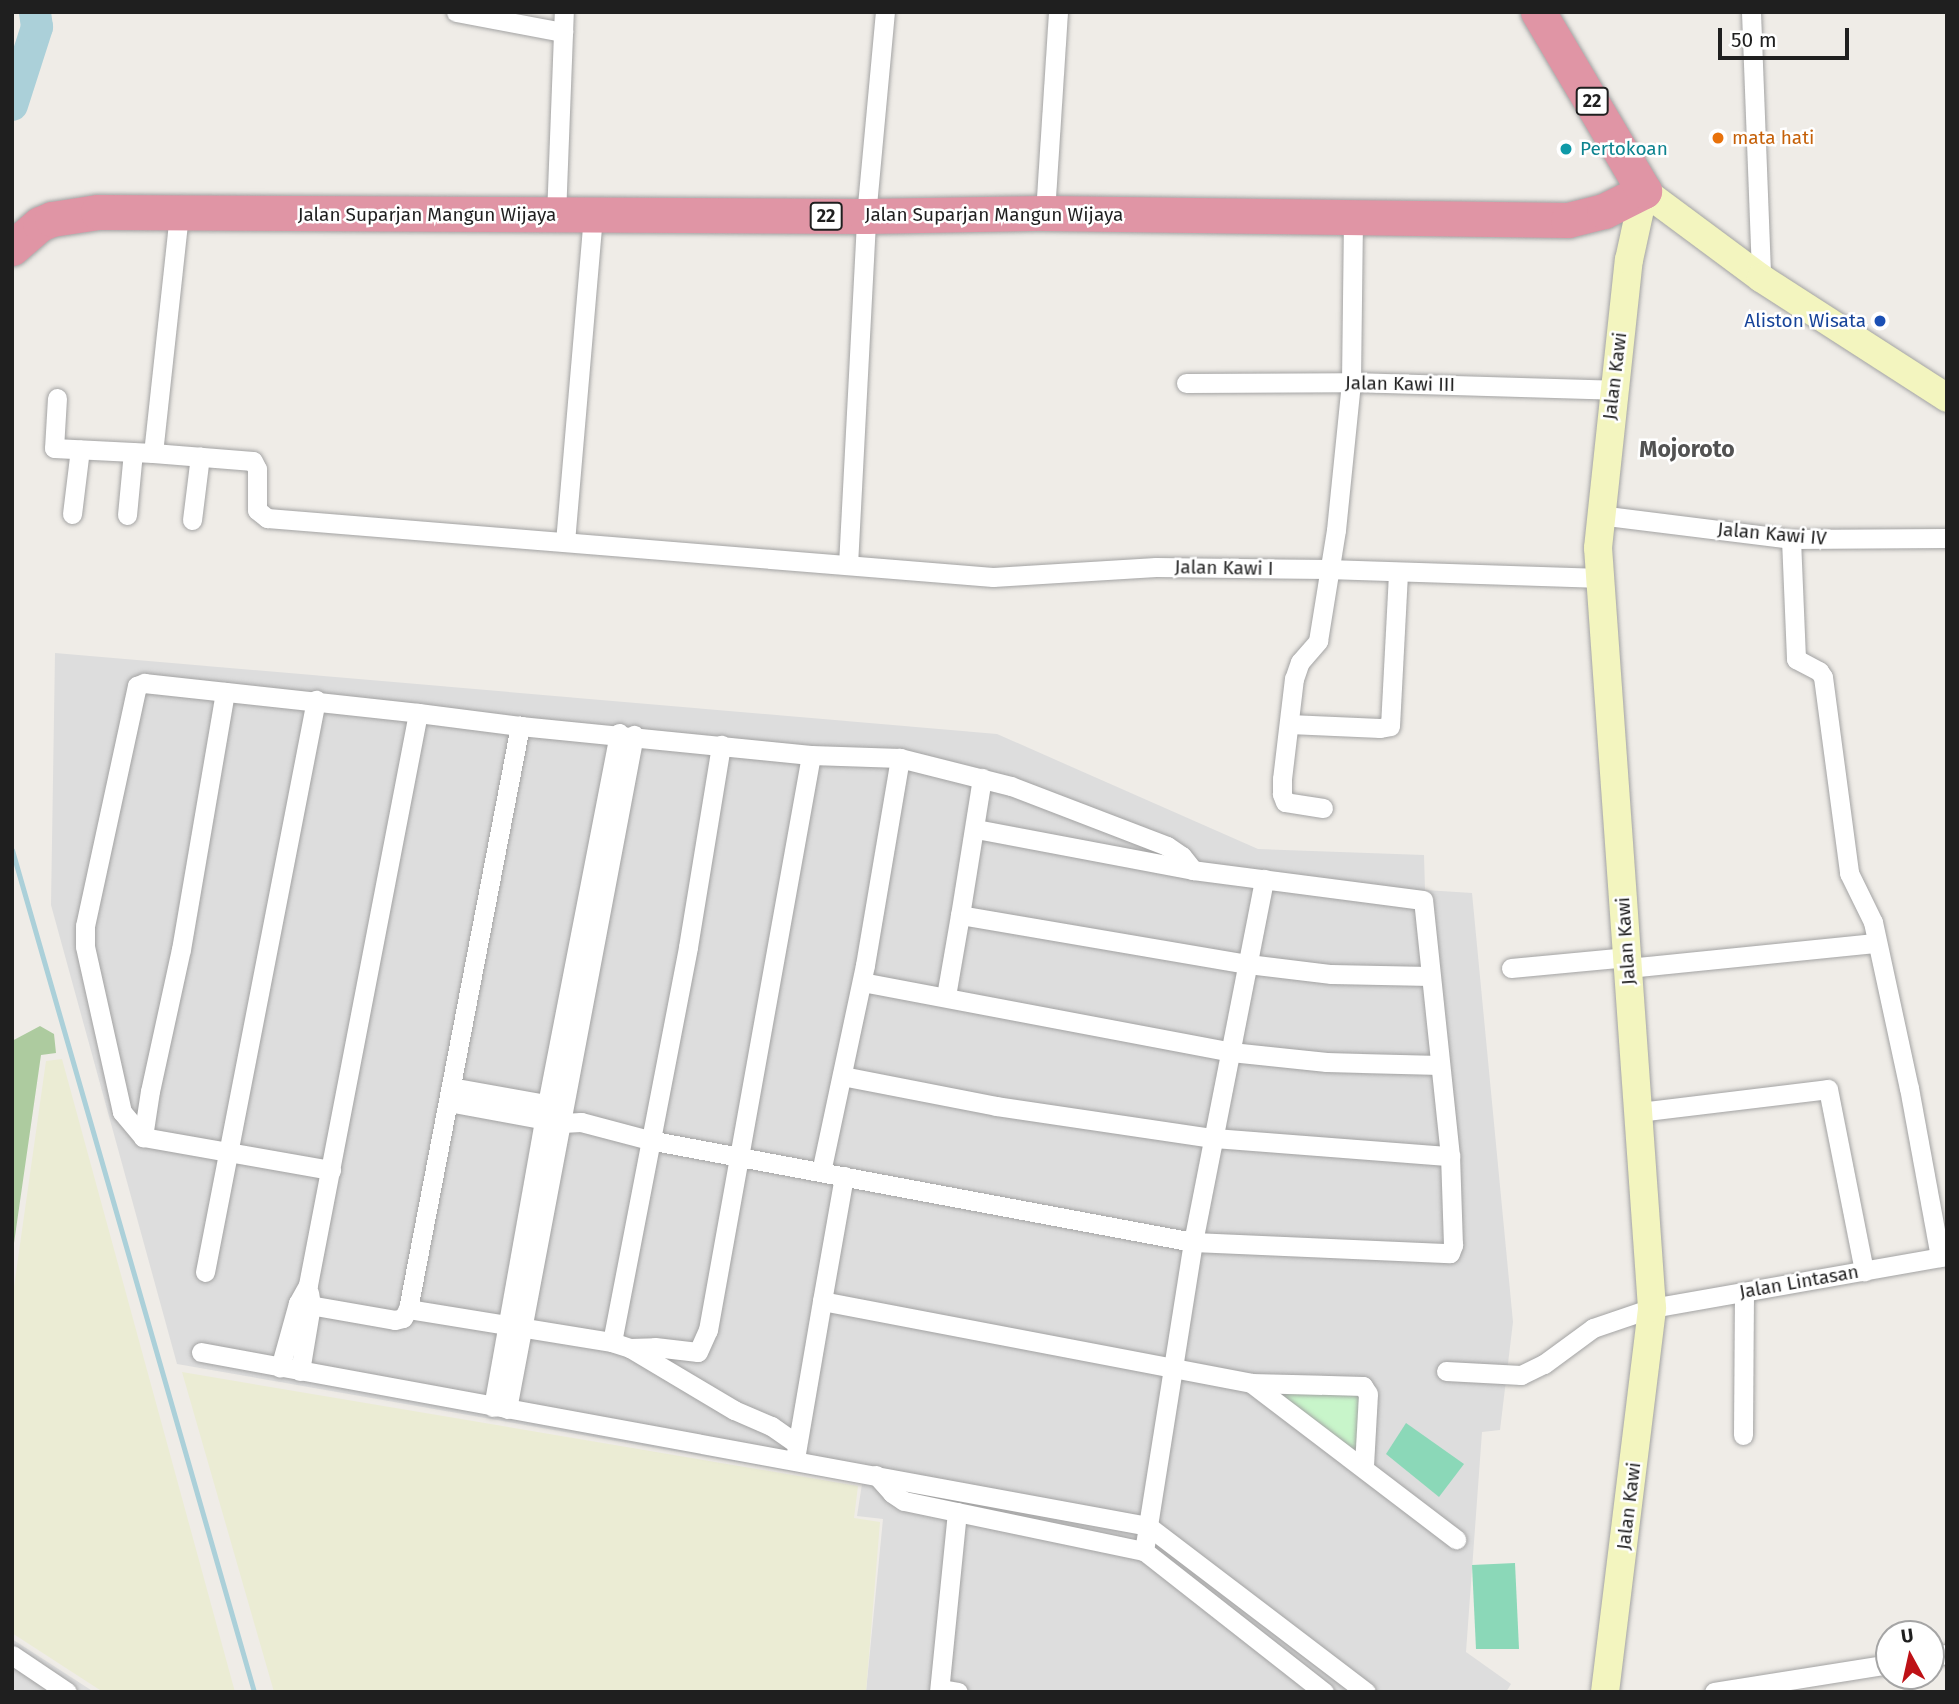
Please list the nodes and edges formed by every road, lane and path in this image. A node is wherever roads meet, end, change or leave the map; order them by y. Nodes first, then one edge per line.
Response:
1 (456, 12) edge
2 (885, 12) edge
3 (1058, 12) edge
4 (1538, 12) edge
5 (1751, 12) edge
6 (564, 22) edge
7 (1644, 191) junction
8 (1045, 213) junction
9 (179, 214) junction
10 (593, 214) junction
11 (556, 216) junction
12 (866, 216) junction
13 (1353, 218) junction
14 (12, 248) edge
15 (1761, 278) junction
16 (1351, 382) junction
17 (1186, 383) dead end
18 (1614, 390) junction
19 (57, 398) dead end
20 (1947, 398) edge
21 (80, 449) junction
22 (133, 452) junction
23 (153, 453) junction
24 (200, 456) junction
25 (72, 514) dead end
26 (127, 515) dead end
27 (1599, 515) junction
28 (192, 520) dead end
29 (1947, 538) edge
30 (1791, 539) junction
31 (565, 542) junction
32 (848, 565) junction
33 (1329, 569) junction
34 (1398, 573) junction
35 (1600, 578) junction
36 (225, 691) junction
37 (316, 700) junction
38 (418, 713) junction
39 (1289, 724) junction
40 (520, 726) junction
41 (627, 734) junction
42 (721, 745) junction
43 (811, 755) junction
44 (900, 758) junction
45 (982, 778) junction
46 (1323, 808) dead end
47 (975, 829) junction
48 (1193, 870) junction
49 (1264, 879) junction
50 (960, 915) junction
51 (1875, 943) junction
52 (1627, 963) junction
53 (1248, 964) junction
54 (1511, 968) dead end
55 (1430, 976) junction
56 (862, 982) junction
57 (946, 996) junction
58 (1231, 1052) junction
59 (1440, 1065) junction
60 (842, 1076) junction
61 (450, 1094) junction
62 (1639, 1112) junction
63 (560, 1115) junction
64 (143, 1137) junction
65 (1214, 1138) junction
66 (649, 1140) junction
67 (229, 1152) junction
68 (737, 1156) junction
69 (1450, 1156) junction
70 (331, 1170) junction
71 (821, 1172) junction
72 (844, 1176) junction
73 (1193, 1242) junction
74 (1943, 1256) edge
75 (1864, 1271) junction
76 (205, 1272) dead end
77 (1744, 1292) junction
78 (822, 1301) junction
79 (304, 1304) junction
80 (1652, 1308) junction
81 (408, 1309) junction
82 (515, 1325) junction
83 (621, 1345) junction
84 (201, 1352) dead end
85 (1171, 1369) junction
86 (290, 1370) junction
87 (1446, 1371) dead end
88 (1251, 1383) junction
89 (500, 1408) junction
90 (1743, 1435) dead end
91 (796, 1453) junction
92 (1364, 1466) junction
93 (876, 1475) junction
94 (957, 1512) junction
95 (1148, 1526) junction
96 (1455, 1539) dead end
97 (1144, 1551) junction
98 (12, 1655) edge
99 (1875, 1666) edge
100 (946, 1691) edge
101 (67, 1692) edge
102 (1324, 1692) edge
103 (1366, 1692) edge
104 (1605, 1692) edge
105 (1714, 1692) edge

1 - 6 street
2 - 12 street
3 - 8 street
4 - 7 highway, 22
5 - 15 street
6 - 11 street
7 - 13 highway, Jalan Suparjan Mangun Wijaya / 22
7 - 15 main road
7 - 18 main road, Jalan Kawi
8 - 12 highway, Jalan Suparjan Mangun Wijaya / 22
8 - 13 highway, Jalan Suparjan Mangun Wijaya / 22
9 - 11 highway, Jalan Suparjan Mangun Wijaya / 22
9 - 14 highway, Jalan Suparjan Mangun Wijaya / 22
9 - 23 street
10 - 11 highway, Jalan Suparjan Mangun Wijaya / 22
10 - 12 highway, Jalan Suparjan Mangun Wijaya / 22
10 - 31 street
12 - 32 street
13 - 16 street
15 - 20 main road
16 - 17 street, Jalan Kawi III
16 - 18 street, Jalan Kawi III
16 - 33 street
18 - 27 main road, Jalan Kawi
19 - 21 street
21 - 22 street
21 - 25 street
22 - 23 street
22 - 26 street
23 - 24 street
24 - 28 street
24 - 31 street, Jalan Kawi I
27 - 30 street, Jalan Kawi IV
27 - 35 main road, Jalan Kawi
29 - 30 street, Jalan Kawi IV
30 - 51 street
31 - 32 street, Jalan Kawi I
32 - 33 street, Jalan Kawi I
33 - 34 street, Jalan Kawi I
33 - 39 street
34 - 35 street, Jalan Kawi I
34 - 39 street
35 - 52 main road, Jalan Kawi
36 - 37 street
36 - 64 street
36 - 64 street
37 - 38 street
37 - 67 street
38 - 40 street
38 - 70 street
39 - 46 street
40 - 41 street
40 - 61 street
41 - 42 street
41 - 63 street
42 - 43 street
42 - 66 street
43 - 44 street
43 - 68 street
44 - 45 street
44 - 56 street
45 - 47 street
45 - 48 street
47 - 48 street
47 - 50 street
48 - 49 street
49 - 53 street
49 - 55 street
50 - 53 street
50 - 57 street
51 - 52 street
51 - 74 street
52 - 54 street
52 - 62 main road, Jalan Kawi
53 - 55 street
53 - 58 street
55 - 59 street
56 - 57 street
56 - 60 street
57 - 58 street
58 - 59 street
58 - 65 street
59 - 69 street
60 - 65 street
60 - 71 street
61 - 63 street
61 - 81 street
62 - 75 street
62 - 80 main road, Jalan Kawi
63 - 66 street
63 - 82 street
64 - 67 street
65 - 69 street
65 - 73 street
66 - 68 street
66 - 83 street
67 - 70 street
67 - 76 street
68 - 71 street
68 - 83 street
69 - 73 street
70 - 79 street
71 - 72 street
72 - 73 street
72 - 78 street
73 - 85 street
74 - 75 street, Jalan Lintasan
75 - 77 street, Jalan Lintasan
77 - 80 street, Jalan Lintasan
77 - 90 street
78 - 85 street
78 - 91 street
79 - 81 street
79 - 86 street
80 - 87 street, Jalan Lintasan
80 - 104 main road, Jalan Kawi
81 - 82 street
82 - 83 street
82 - 89 street
83 - 91 street
84 - 86 street
85 - 88 street
85 - 95 street
86 - 89 street
88 - 92 street
88 - 92 street
89 - 91 street
91 - 93 street
92 - 96 street
93 - 94 street
93 - 95 street
94 - 97 street
94 - 100 street
95 - 97 street
95 - 103 street
97 - 102 street
98 - 101 street
99 - 105 street

